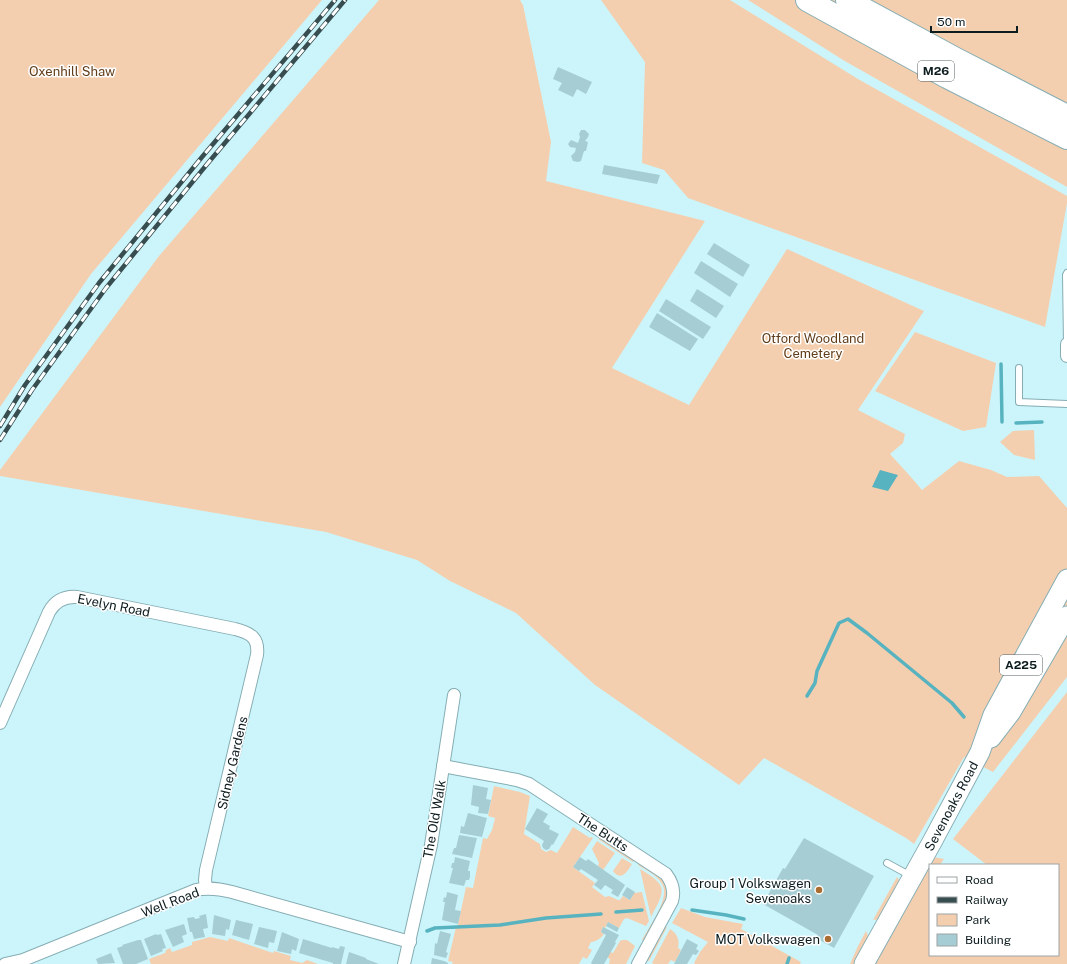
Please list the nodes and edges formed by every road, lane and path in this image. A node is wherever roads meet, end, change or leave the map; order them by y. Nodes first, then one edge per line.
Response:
1 (807, 0) edge
2 (847, 0) edge
3 (1067, 116) edge
4 (1067, 138) edge
5 (1067, 273) edge
6 (1067, 344) edge
7 (1067, 356) edge
8 (1019, 368) dead end
9 (1067, 404) edge
10 (1067, 579) edge
11 (1067, 616) edge
12 (254, 638) joint
13 (454, 695) dead end
14 (0, 723) edge
15 (980, 752) junction
16 (443, 766) junction
17 (887, 863) dead end
18 (913, 877) junction
19 (206, 888) junction
20 (410, 942) junction
21 (0, 964) edge
22 (4, 964) edge
23 (404, 964) edge
24 (638, 964) edge
25 (864, 964) edge

1 - 4 highway, M26
2 - 3 highway, M26
5 - 6 lane
6 - 7 street
8 - 9 lane
10 - 15 main road, Sevenoaks Road / A225
11 - 15 main road, Sevenoaks Road / A225
12 - 14 street, Evelyn Road
12 - 19 street, Sidney Gardens
13 - 16 street, The Old Walk
15 - 18 main road, Sevenoaks Road / A225
16 - 20 street, The Old Walk
16 - 24 street, The Butts
17 - 18 lane
18 - 25 main road, Sevenoaks Road / A225
19 - 20 street, Well Road
19 - 22 street, Well Road
20 - 23 street, The Old Walk
21 - 22 street, Well Road

